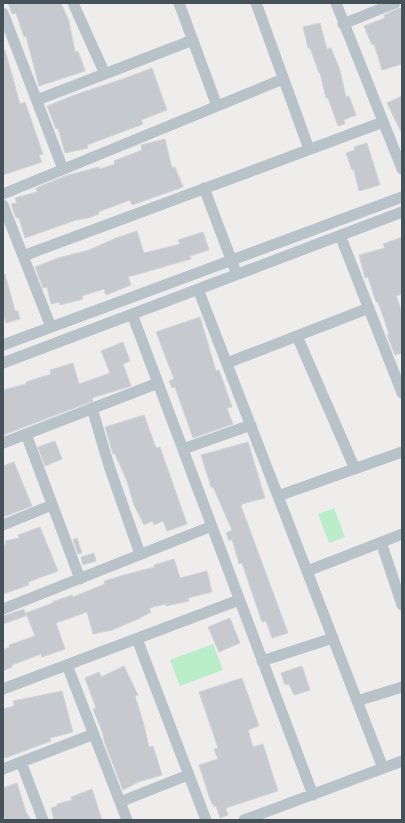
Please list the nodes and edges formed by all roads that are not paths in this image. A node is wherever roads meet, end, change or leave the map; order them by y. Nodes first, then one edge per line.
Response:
1 (73, 3) edge
2 (179, 3) edge
3 (256, 3) edge
4 (336, 3) edge
5 (395, 3) edge
6 (3, 13) edge
7 (343, 24) junction
8 (192, 40) junction
9 (105, 74) junction
10 (283, 78) junction
11 (37, 100) junction
12 (217, 106) junction
13 (383, 122) junction
14 (309, 149) junction
15 (63, 169) junction
16 (402, 169) edge
17 (204, 188) junction
18 (3, 194) edge
19 (402, 198) edge
20 (3, 204) edge
21 (402, 212) edge
22 (340, 235) junction
23 (23, 256) junction
24 (231, 260) junction
25 (236, 275) junction
26 (198, 289) junction
27 (369, 308) junction
28 (132, 314) junction
29 (50, 327) junction
30 (297, 336) junction
31 (3, 345) edge
32 (3, 363) edge
33 (226, 363) junction
34 (398, 370) edge
35 (158, 383) junction
36 (402, 393) edge
37 (92, 408) junction
38 (251, 425) junction
39 (26, 434) junction
40 (3, 443) edge
41 (183, 449) junction
42 (402, 452) edge
43 (355, 469) junction
44 (278, 496) junction
45 (52, 505) junction
46 (3, 525) edge
47 (212, 526) junction
48 (402, 534) edge
49 (381, 542) junction
50 (140, 554) junction
51 (307, 571) junction
52 (80, 579) junction
53 (240, 600) junction
54 (402, 605) edge
55 (3, 609) edge
56 (333, 638) junction
57 (137, 639) junction
58 (262, 661) junction
59 (67, 665) junction
60 (402, 686) edge
61 (3, 689) edge
62 (357, 701) junction
63 (94, 734) junction
64 (402, 761) edge
65 (21, 762) junction
66 (383, 768) junction
67 (3, 769) edge
68 (188, 775) junction
69 (312, 795) junction
70 (120, 802) junction
71 (43, 820) edge
72 (127, 820) edge
73 (206, 820) edge
74 (244, 820) edge

1 - 9 street
2 - 8 street
3 - 10 street
4 - 7 street
5 - 7 street
6 - 11 street
7 - 13 street
8 - 9 street
8 - 12 street
9 - 11 street
10 - 12 street
10 - 14 street
11 - 15 street
12 - 15 street
13 - 14 street
13 - 16 street
14 - 17 street
15 - 18 street
17 - 23 street
17 - 24 street
19 - 24 street
20 - 23 street
21 - 22 street
22 - 25 street
22 - 27 street
23 - 29 street
24 - 25 street
24 - 29 street
25 - 26 street
26 - 28 street
26 - 33 street
27 - 30 street
27 - 34 street
28 - 32 street
28 - 35 street
29 - 31 street
30 - 33 street
30 - 43 street
33 - 38 street
34 - 36 street
35 - 37 street
35 - 41 street
37 - 39 street
37 - 50 street
38 - 41 street
38 - 44 street
39 - 40 street
39 - 45 street
41 - 47 street
42 - 43 street
43 - 44 street
44 - 51 street
45 - 46 street
45 - 52 street
47 - 50 street
47 - 53 street
48 - 49 street
49 - 51 street
49 - 54 street
50 - 52 street
51 - 56 street
52 - 55 street
53 - 57 street
53 - 58 street
56 - 58 street
56 - 62 street
57 - 59 street
57 - 68 street
58 - 69 street
59 - 61 street
59 - 63 street
60 - 62 street
62 - 66 street
63 - 65 street
63 - 70 street
64 - 66 street
65 - 67 street
65 - 71 street
66 - 69 street
68 - 70 street
68 - 73 street
69 - 74 street
70 - 72 street

